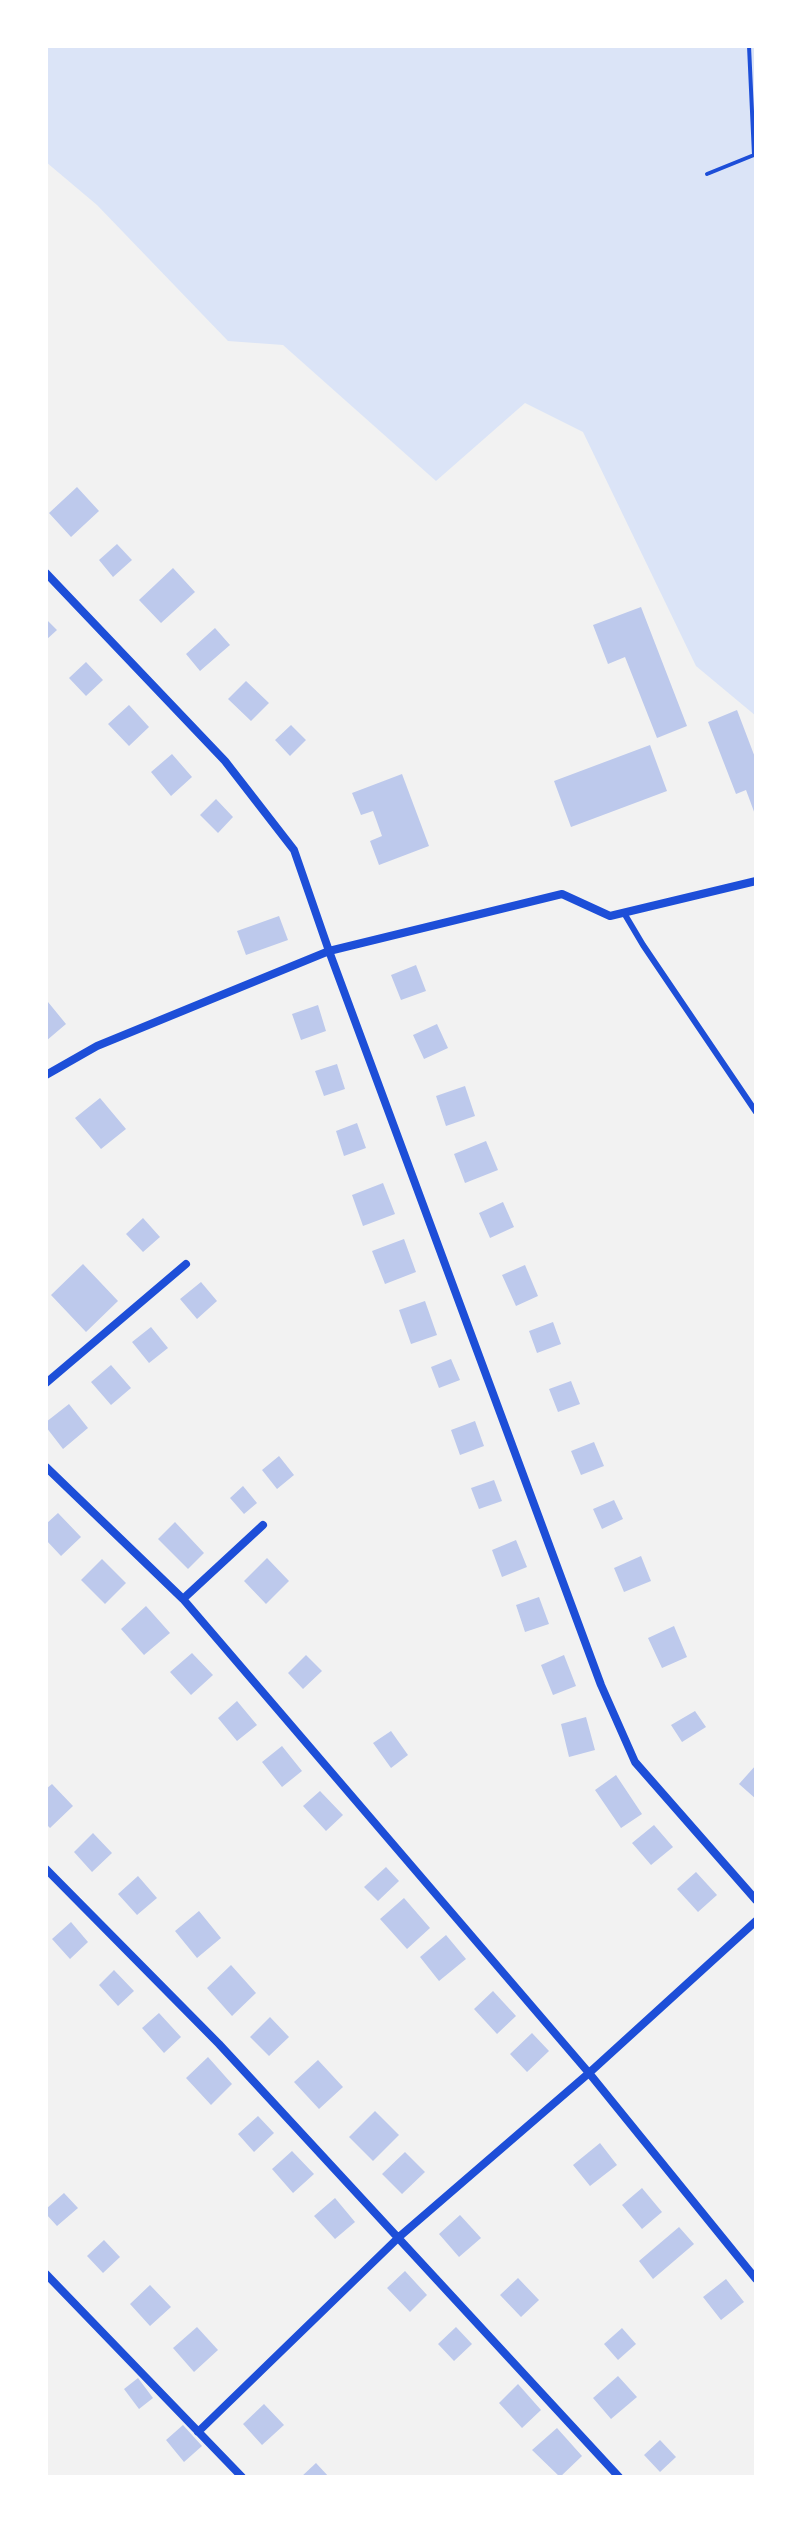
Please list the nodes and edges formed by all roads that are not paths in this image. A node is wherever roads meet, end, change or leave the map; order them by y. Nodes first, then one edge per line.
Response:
1 (46, 573) edge
2 (756, 881) edge
3 (624, 913) junction
4 (329, 951) junction
5 (46, 1075) edge
6 (756, 1112) edge
7 (186, 1264) dead end
8 (46, 1383) edge
9 (46, 1467) edge
10 (263, 1525) dead end
11 (183, 1599) junction
12 (46, 1869) edge
13 (756, 1900) edge
14 (756, 1921) edge
15 (589, 2073) junction
16 (399, 2237) junction
17 (46, 2274) edge
18 (756, 2279) edge
19 (198, 2432) junction
20 (242, 2477) edge
21 (619, 2477) edge

1 - 4 street
2 - 3 street
3 - 4 street
3 - 6 lane
4 - 5 street
4 - 13 street
7 - 8 street
9 - 11 street
10 - 11 street
11 - 15 street
12 - 16 street
14 - 15 street
15 - 16 street
15 - 18 street
16 - 19 street
16 - 21 street
17 - 19 street
19 - 20 street

